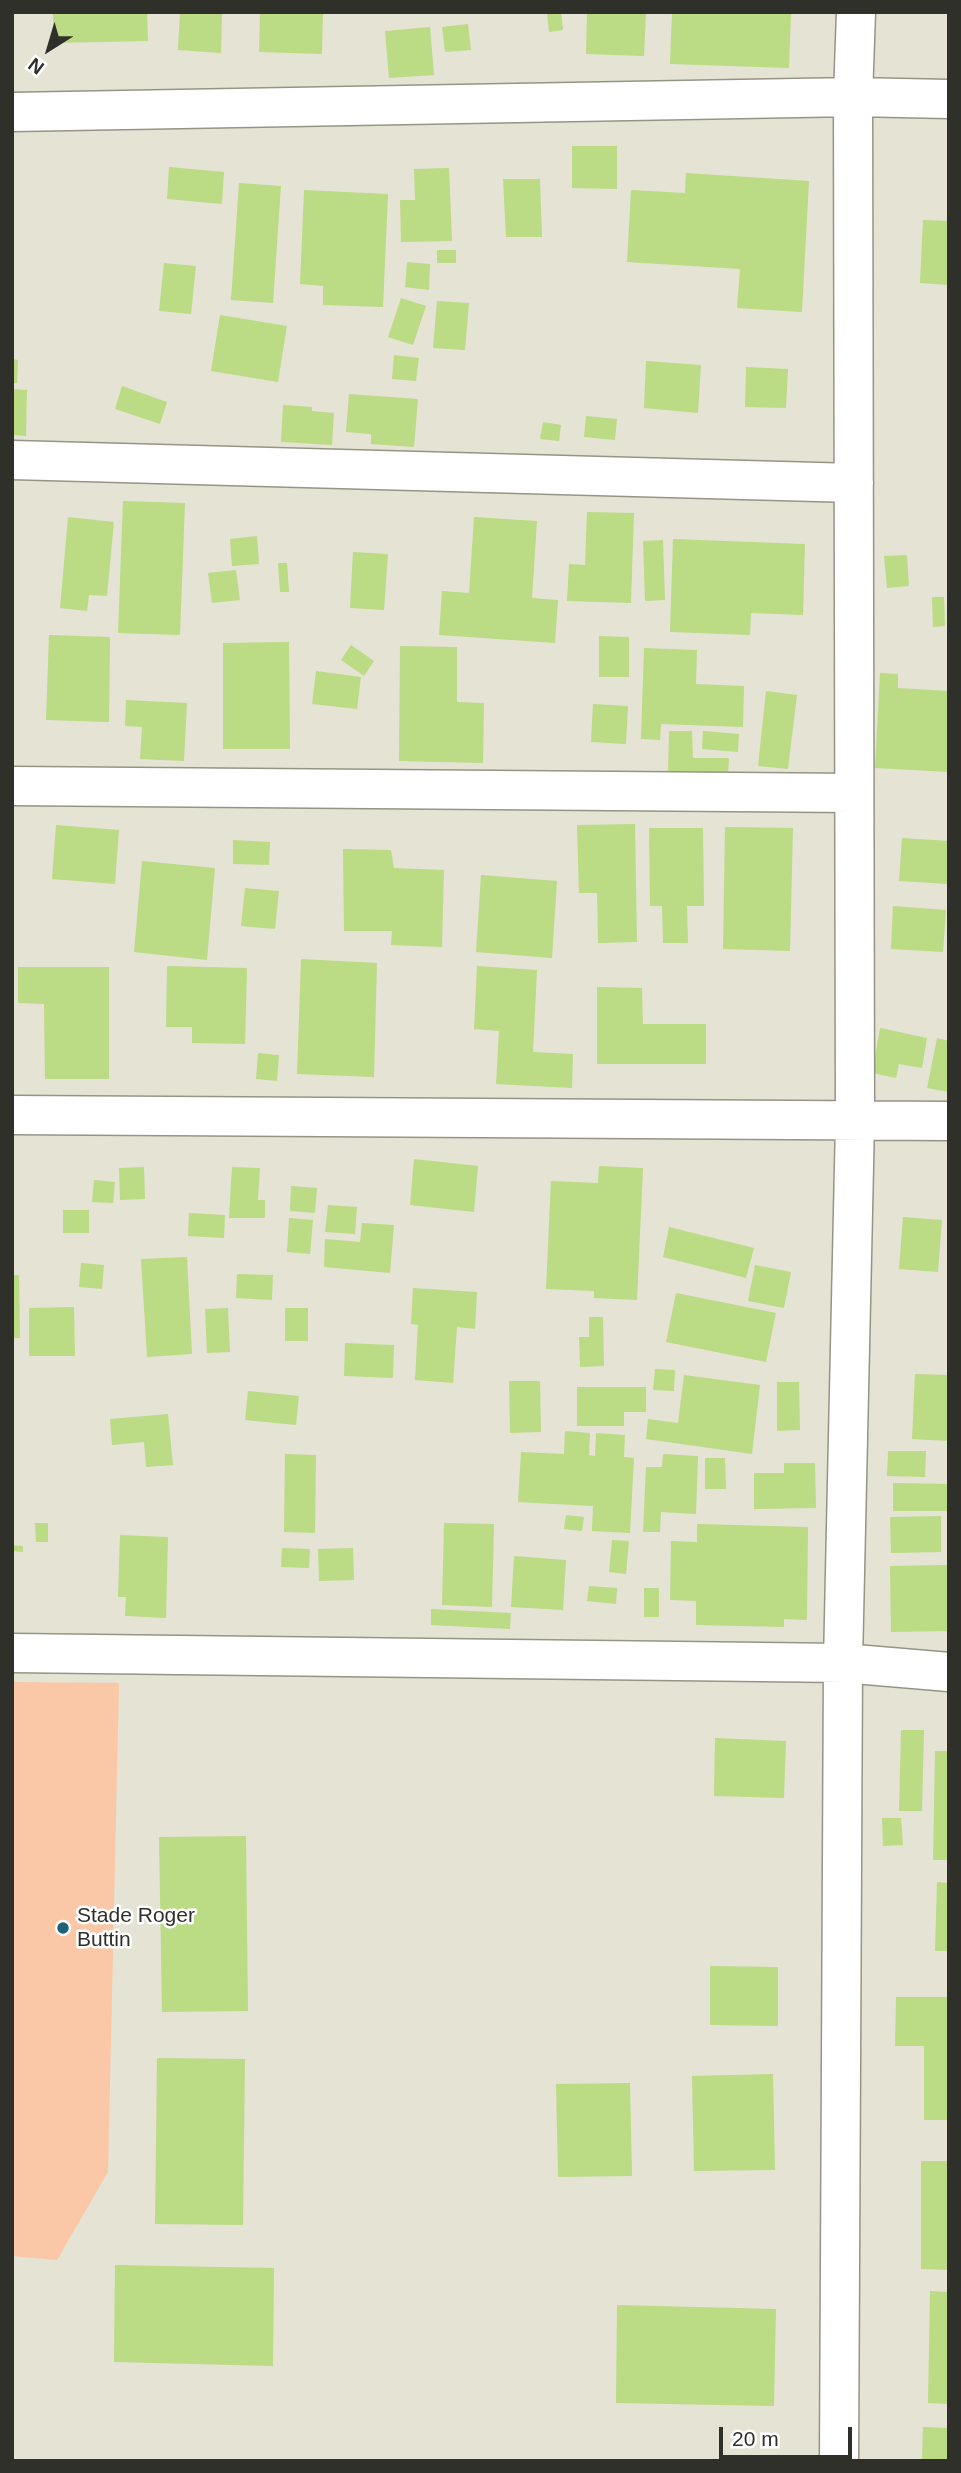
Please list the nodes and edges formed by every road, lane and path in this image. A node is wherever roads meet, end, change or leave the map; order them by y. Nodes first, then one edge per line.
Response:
1 (856, 12) edge
2 (853, 97) junction
3 (949, 99) edge
4 (12, 111) edge
5 (12, 460) edge
6 (853, 483) junction
7 (12, 786) edge
8 (853, 793) junction
9 (12, 1115) edge
10 (855, 1121) junction
11 (949, 1121) edge
12 (12, 1653) edge
13 (843, 1663) junction
14 (949, 1672) edge
15 (839, 2461) edge

1 - 2 street
2 - 3 street
2 - 4 street
2 - 6 street
5 - 6 street
6 - 8 street
7 - 8 street
8 - 10 street
9 - 10 street
10 - 11 street
10 - 13 street
12 - 13 street
13 - 14 street
13 - 15 street

